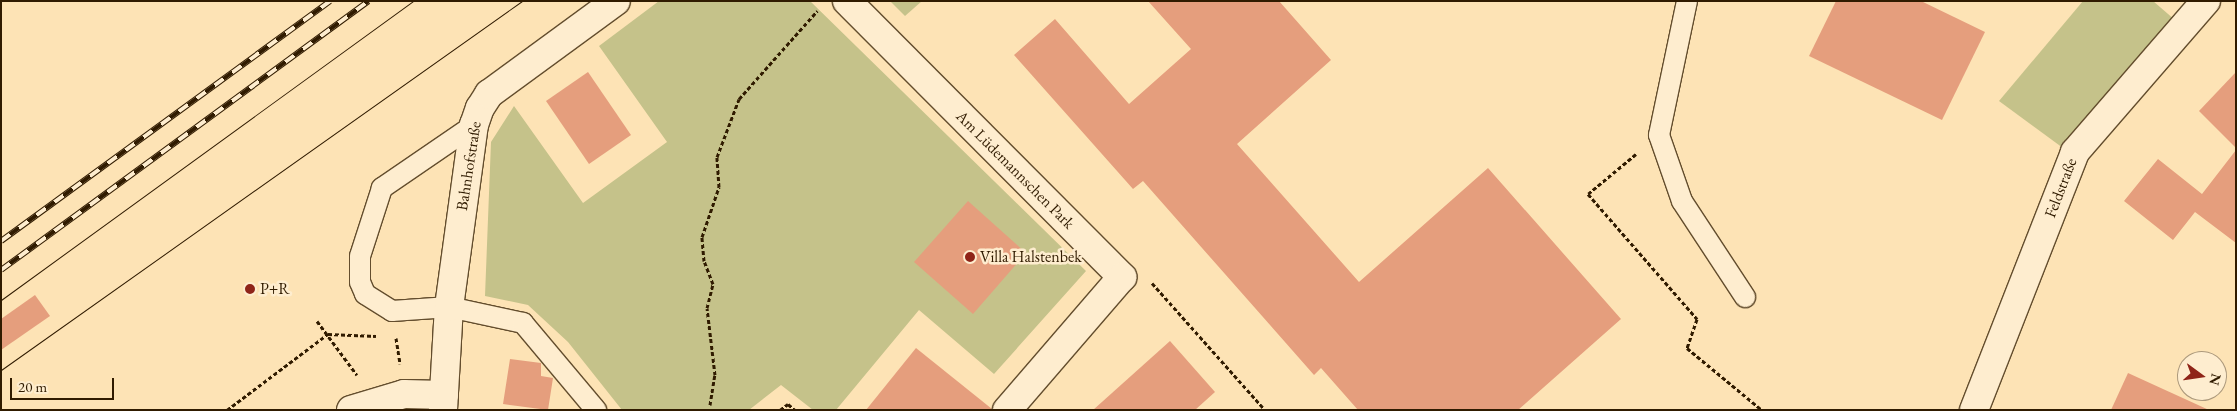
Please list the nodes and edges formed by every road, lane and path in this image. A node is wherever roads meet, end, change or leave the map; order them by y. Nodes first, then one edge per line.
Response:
1 (616, 1) edge
2 (1687, 1) edge
3 (2206, 1) edge
4 (835, 3) edge
5 (474, 125) junction
6 (1659, 135) junction
7 (1745, 297) dead end
8 (448, 307) junction
9 (317, 321) dead end
10 (328, 334) junction
11 (446, 344) junction
12 (346, 360) dead end
13 (443, 402) edge
14 (710, 405) dead end
15 (227, 410) edge
16 (351, 410) edge
17 (596, 410) edge
18 (780, 410) edge
19 (795, 410) edge
20 (1007, 410) edge
21 (1762, 410) edge
22 (1974, 410) edge

1 - 5 street, Bahnhofstraße
2 - 6 lane
3 - 22 street, Feldstraße
4 - 14 path
4 - 20 street, Am Lüdemannschen Park
5 - 8 street, Bahnhofstraße
5 - 8 lane
6 - 7 lane
6 - 21 path
8 - 11 street, Bahnhofstraße
8 - 17 lane
9 - 10 path
10 - 11 path
10 - 12 path
10 - 15 path
11 - 13 street, Bahnhofstraße
13 - 16 street
18 - 19 path

